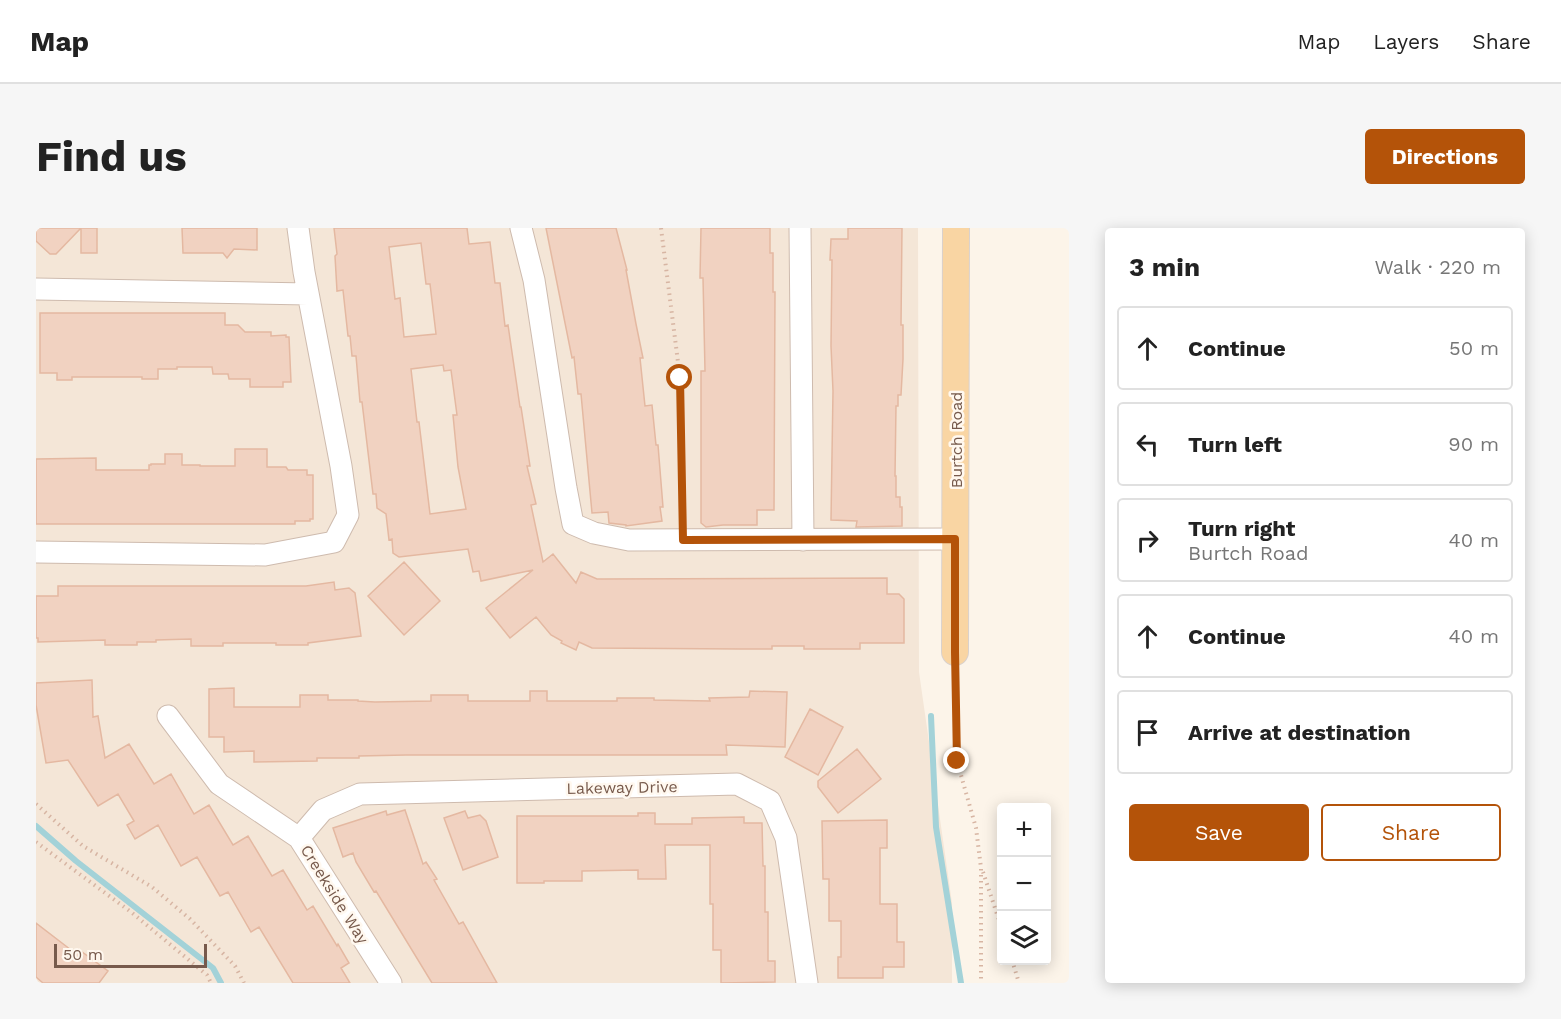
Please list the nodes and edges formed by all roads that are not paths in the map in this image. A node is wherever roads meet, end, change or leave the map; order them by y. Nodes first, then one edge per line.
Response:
1 (298, 228) edge
2 (521, 228) edge
3 (800, 228) edge
4 (957, 228) edge
5 (36, 289) edge
6 (308, 294) junction
7 (955, 539) junction
8 (803, 540) junction
9 (36, 552) edge
10 (955, 652) road end
11 (168, 716) dead end
12 (299, 838) junction
13 (391, 983) edge
14 (807, 983) edge

1 - 6 street
2 - 8 street
3 - 8 street
4 - 7 main road, Burtch Road
5 - 6 street
6 - 9 street
7 - 8 street
7 - 10 main road, Burtch Road
11 - 12 street, Creekside Way
12 - 13 street, Creekside Way
12 - 14 street, Lakeway Drive

